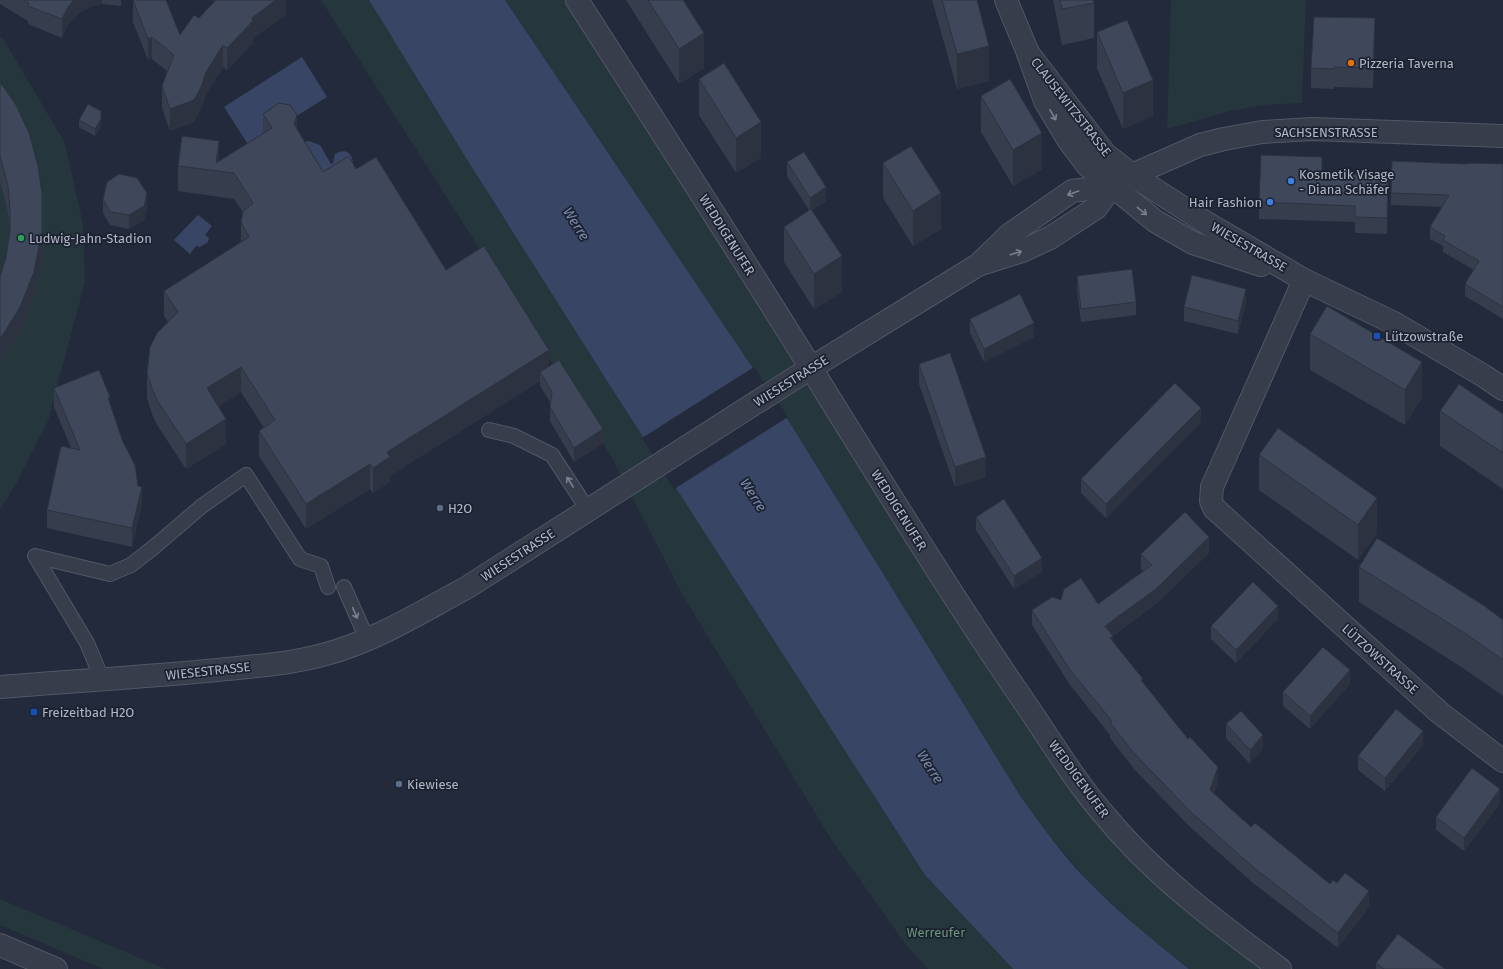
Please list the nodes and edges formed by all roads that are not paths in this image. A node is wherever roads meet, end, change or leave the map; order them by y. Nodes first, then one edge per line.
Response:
1 (577, 0) edge
2 (1006, 0) edge
3 (1028, 53) junction
4 (1503, 136) edge
5 (1132, 175) junction
6 (1112, 186) junction
7 (1304, 280) junction
8 (811, 368) junction
9 (1503, 389) edge
10 (489, 430) dead end
11 (588, 510) junction
12 (328, 587) dead end
13 (344, 587) dead end
14 (366, 639) junction
15 (102, 678) junction
16 (0, 687) edge
17 (1503, 761) edge
18 (0, 945) edge
19 (56, 969) edge
20 (1280, 969) edge

1 - 8 street, WEDDIGENUFER
2 - 3 street, CLAUSEWITZSTRASSE
3 - 5 street, CLAUSEWITZSTRASSE
3 -> 6 street, CLAUSEWITZSTRASSE
4 - 5 street, SACHSENSTRASSE
5 - 6 street, WIESESTRASSE
5 - 7 street, WIESESTRASSE
6 -> 7 street, WIESESTRASSE
6 - 8 street, WIESESTRASSE
7 - 9 street, WIESESTRASSE
7 - 17 street, LÜTZOWSTRASSE
8 - 11 street, WIESESTRASSE
8 - 20 street, WEDDIGENUFER
11 -> 10 lane
11 - 14 street, WIESESTRASSE
12 - 15 lane
13 -> 14 lane
14 - 15 street, WIESESTRASSE
15 - 16 street, WIESESTRASSE
18 - 19 street

